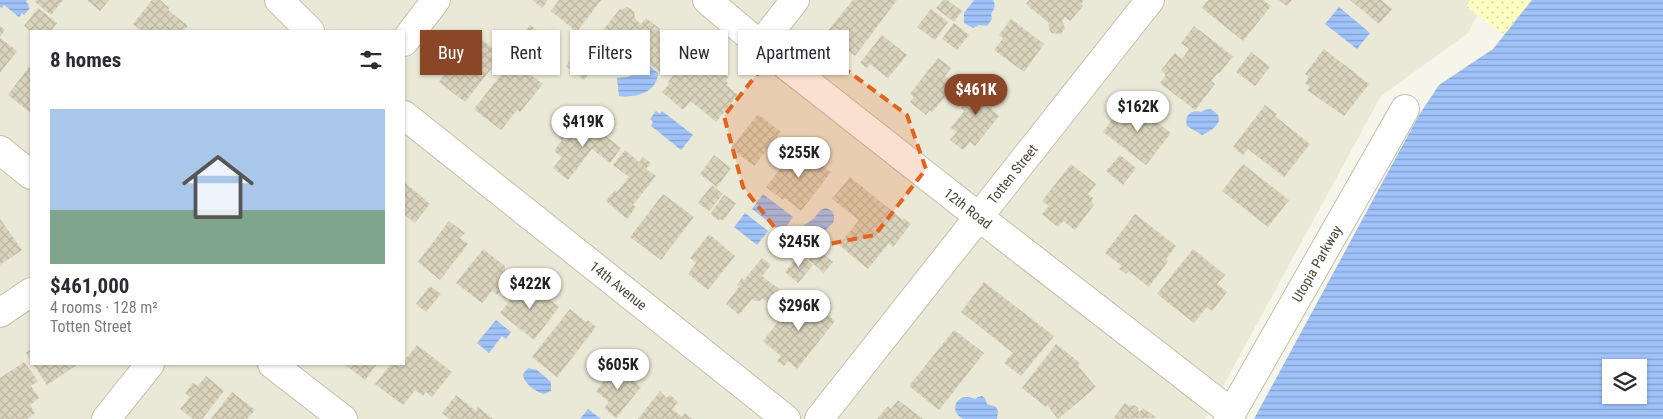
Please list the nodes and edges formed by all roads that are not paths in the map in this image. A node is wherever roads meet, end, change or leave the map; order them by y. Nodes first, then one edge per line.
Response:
1 (279, 0) edge
2 (436, 0) edge
3 (707, 0) edge
4 (795, 0) edge
5 (1150, 0) edge
6 (309, 30) edge
7 (742, 30) edge
8 (772, 30) edge
9 (405, 41) edge
10 (798, 75) edge
11 (1405, 109) dead end
12 (405, 116) edge
13 (0, 150) edge
14 (30, 174) edge
15 (979, 217) junction
16 (30, 293) edge
17 (0, 313) edge
18 (149, 365) edge
19 (273, 365) edge
20 (1230, 416) edge
21 (106, 419) edge
22 (343, 419) edge
23 (786, 419) edge
24 (819, 419) edge

1 - 6 street
2 - 9 street
3 - 7 street, 12th Road
4 - 8 street
5 - 15 street, Totten Street
10 - 15 street, 12th Road
11 - 20 street, Utopia Parkway
12 - 23 street, 14th Avenue
13 - 14 street
15 - 20 street, 12th Road
15 - 24 street, Totten Street
16 - 17 street
18 - 21 street
19 - 22 street

